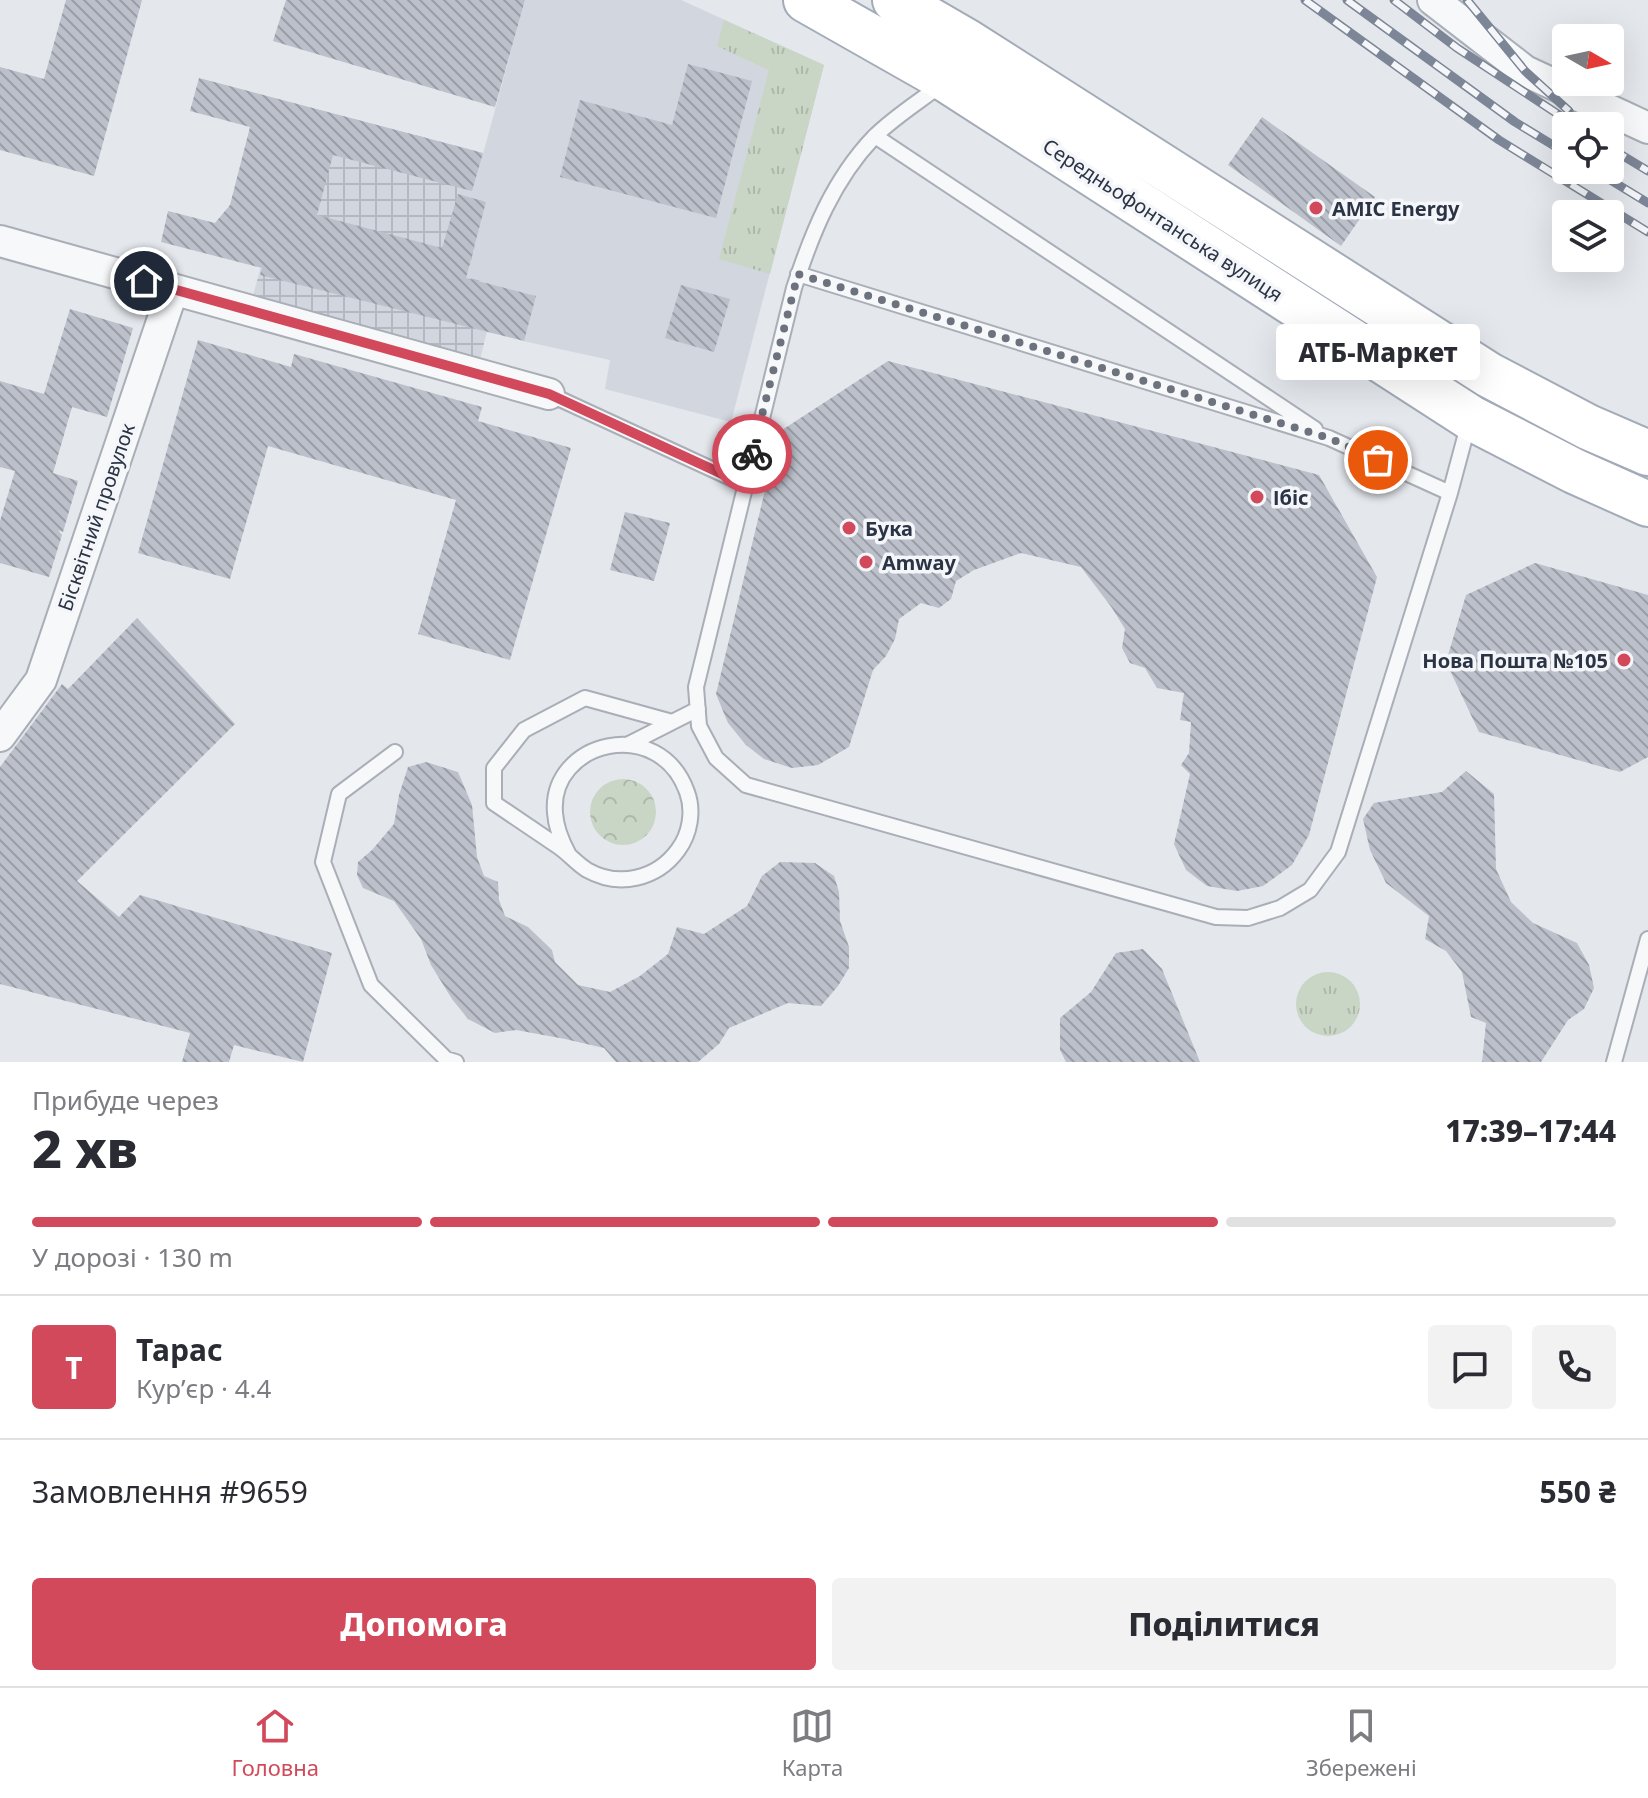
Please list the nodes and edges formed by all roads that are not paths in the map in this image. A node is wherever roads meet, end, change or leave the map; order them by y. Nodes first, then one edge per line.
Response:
1 (806, 0) edge
2 (895, 0) edge
3 (1433, 0) edge
4 (947, 80) junction
5 (1648, 128) edge
6 (875, 136) junction
7 (0, 241) edge
8 (798, 274) junction
9 (173, 289) junction
10 (549, 394) joint
11 (1471, 418) junction
12 (1329, 438) junction
13 (1648, 453) edge
14 (744, 484) junction
15 (1450, 493) junction
16 (1648, 504) edge
17 (698, 709) junction
18 (672, 722) junction
19 (0, 736) edge
20 (629, 744) junction
21 (395, 752) dead end
22 (568, 853) junction
23 (1648, 939) edge
24 (456, 1062) edge
25 (1614, 1062) edge

1 - 4 main road, Середньофонтанська вулиця
2 - 13 main road
3 - 5 street
4 - 6 lane
4 - 11 main road, Середньофонтанська вулиця
6 - 8 lane
6 - 12 lane
7 - 9 street
8 - 12 lane
8 - 14 lane
9 - 10 street
9 - 19 street, Бісквітний провулок
10 - 14 lane
11 - 15 lane
11 - 16 main road, Середньофонтанська вулиця
12 - 15 lane
14 - 17 lane
15 - 17 lane
17 - 18 lane
18 - 20 lane
18 - 22 lane
20 - 22 lane
20 - 22 lane
21 - 24 lane
23 - 25 lane

